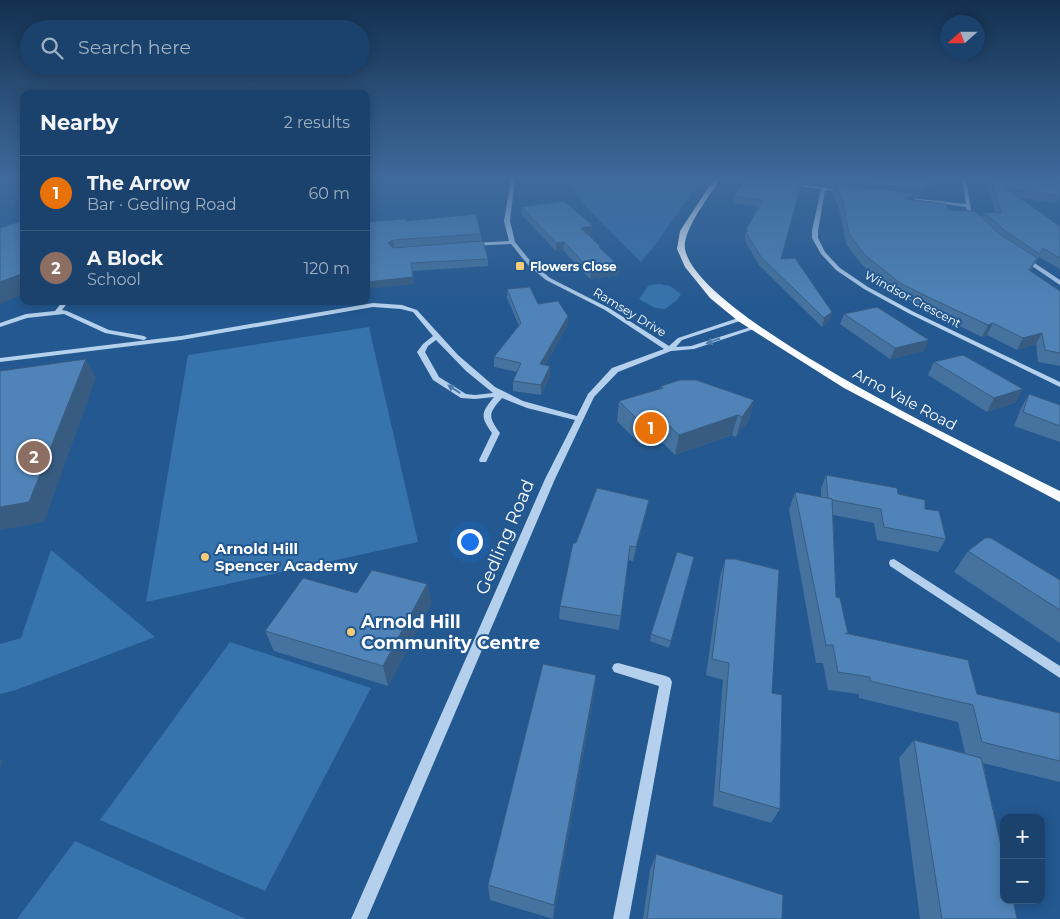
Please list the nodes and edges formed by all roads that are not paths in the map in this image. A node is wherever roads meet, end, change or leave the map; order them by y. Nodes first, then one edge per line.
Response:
1 (507, 222) edge
2 (690, 222) edge
3 (817, 222) edge
4 (512, 242) junction
5 (464, 246) edge
6 (1016, 253) edge
7 (1060, 283) edge
8 (63, 305) edge
9 (58, 312) junction
10 (741, 319) junction
11 (0, 325) edge
12 (754, 328) junction
13 (437, 336) junction
14 (164, 340) junction
15 (670, 349) junction
16 (0, 360) edge
17 (1060, 385) edge
18 (500, 394) junction
19 (580, 419) junction
20 (484, 460) dead end
21 (1060, 497) edge
22 (894, 563) dead end
23 (618, 668) dead end
24 (1060, 673) edge
25 (361, 918) edge
26 (621, 919) edge

1 - 4 street, Ramsey Drive
2 - 10 main road
3 - 17 street, Windsor Crescent
4 - 5 street
4 - 15 street, Ramsey Drive
6 - 7 street
8 - 9 street
9 - 11 street
9 - 14 street
10 - 12 main road, Arno Vale Road
10 - 15 street, Gedling Road
12 -> 15 street, Gedling Road
12 - 21 main road, Arno Vale Road
13 - 14 street
13 - 18 street
18 -> 13 street
14 - 16 street
15 - 19 street, Gedling Road
18 - 19 street
18 - 20 street
19 - 25 street, Gedling Road
22 - 24 street
23 - 26 street

